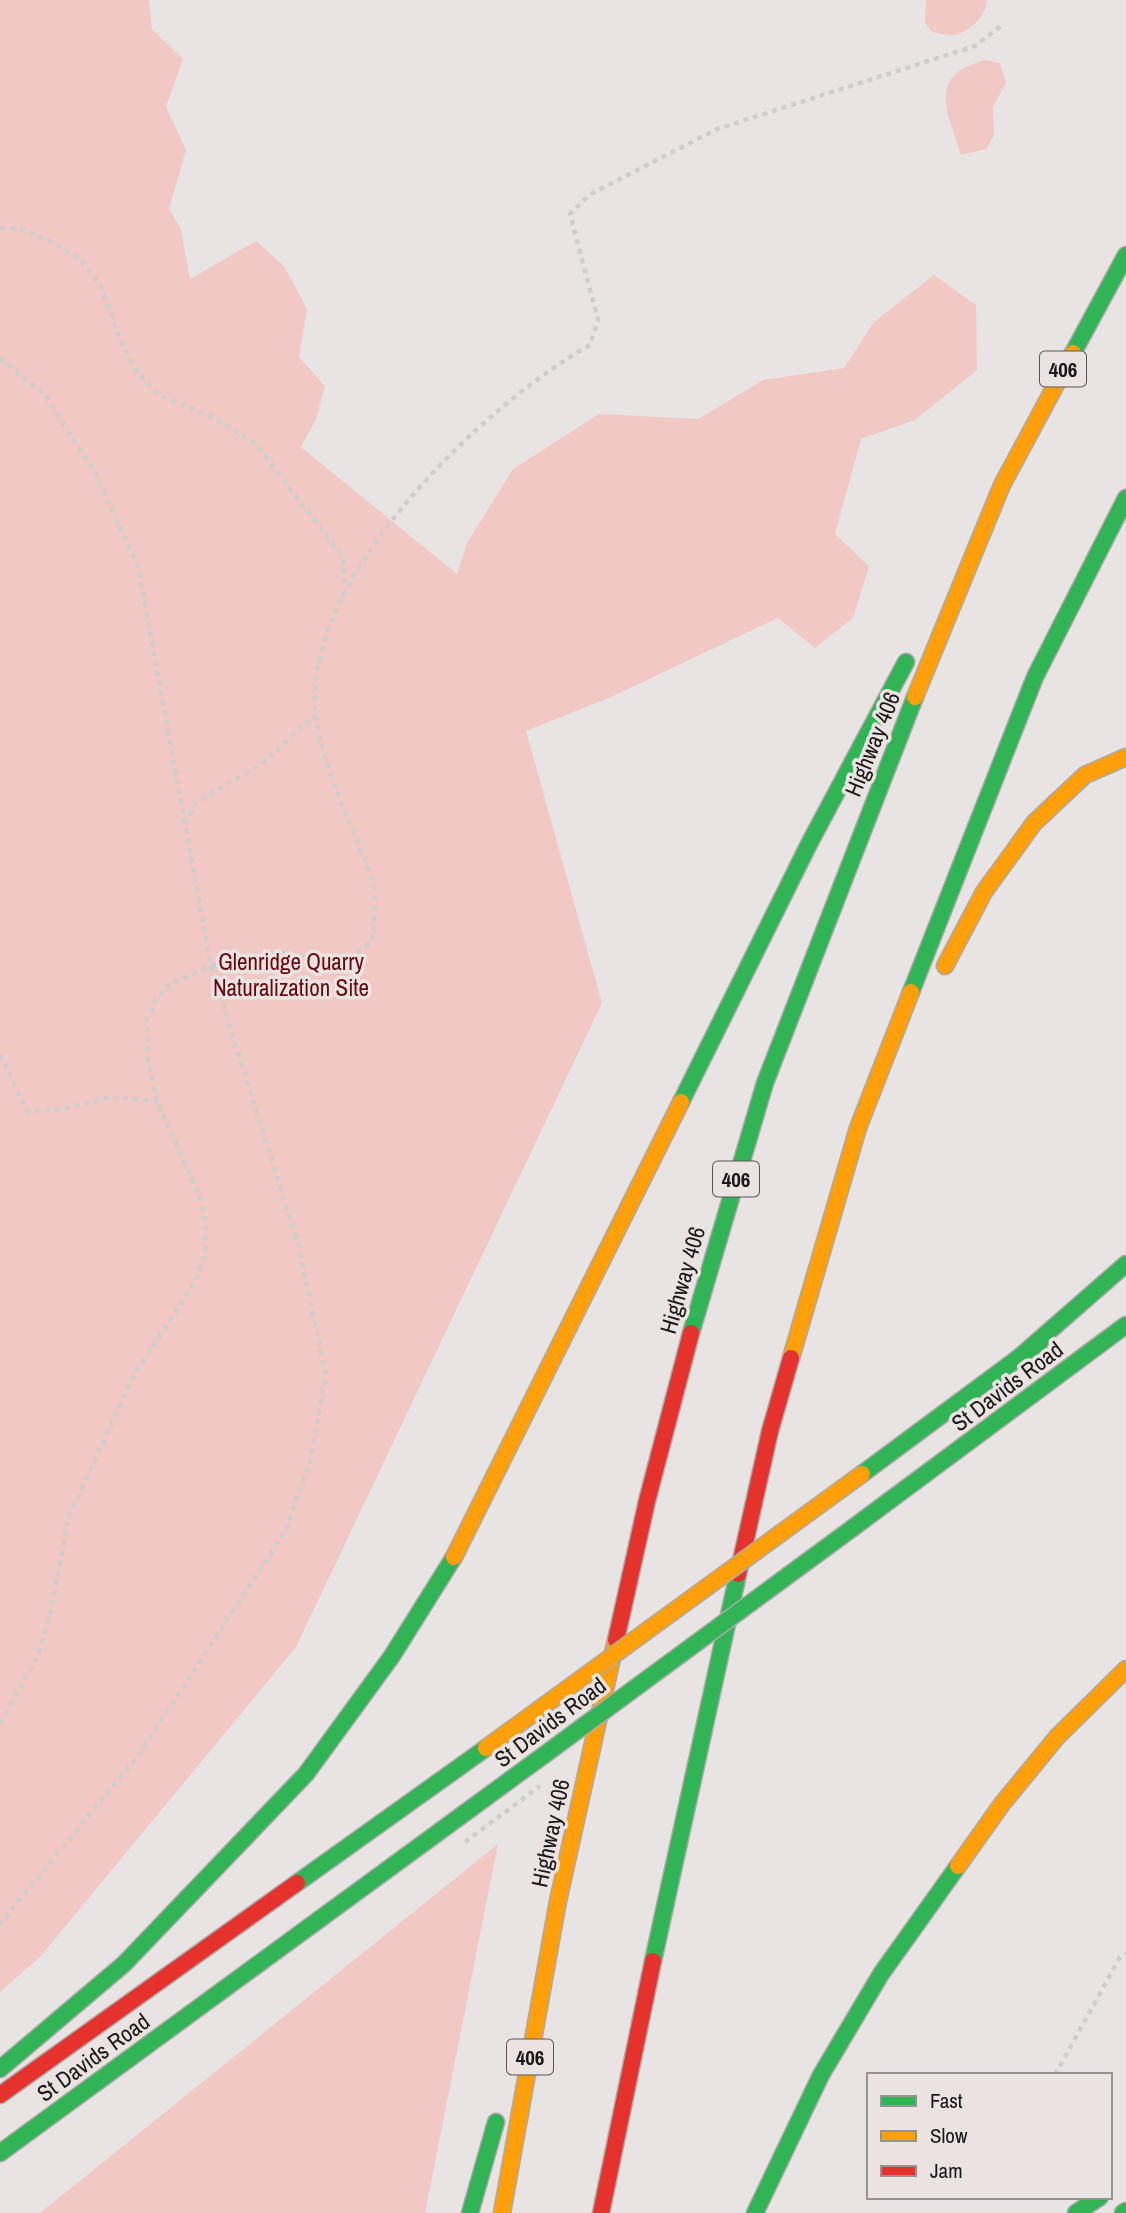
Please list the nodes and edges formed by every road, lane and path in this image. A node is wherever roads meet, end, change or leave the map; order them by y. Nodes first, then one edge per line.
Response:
1 (1001, 26) dead end
2 (0, 228) edge
3 (1126, 255) edge
4 (0, 358) edge
5 (1002, 485) junction
6 (1126, 498) edge
7 (345, 588) junction
8 (925, 628) dead end
9 (912, 652) dead end
10 (316, 715) junction
11 (1126, 757) edge
12 (185, 824) junction
13 (211, 966) junction
14 (0, 1055) edge
15 (157, 1101) junction
16 (858, 1128) junction
17 (1126, 1264) edge
18 (1126, 1278) edge
19 (1126, 1325) edge
20 (1015, 1361) junction
21 (1126, 1669) edge
22 (0, 1723) edge
23 (558, 1901) junction
24 (0, 1924) edge
25 (1126, 1953) edge
26 (512, 2065) dead end
27 (0, 2069) edge
28 (1056, 2073) edge
29 (0, 2095) edge
30 (500, 2105) dead end
31 (0, 2153) edge
32 (1097, 2199) edge
33 (470, 2213) edge
34 (502, 2213) edge
35 (601, 2213) edge
36 (754, 2213) edge
37 (1076, 2213) edge

1 - 7 path
2 - 7 path
3 - 5 main road, Highway 406 / 406
4 - 12 path
5 - 8 main road
5 - 23 main road, Highway 406 / 406
6 - 16 main road
7 - 10 path
9 - 27 main road
10 - 12 path
10 - 13 path
11 - 16 main road
12 - 13 path
13 - 15 path
13 - 24 path
14 - 15 path
15 - 22 path
16 - 35 main road
17 - 20 main road
18 - 20 main road, St Davids Road
19 - 31 main road, St Davids Road, bridge
20 - 29 main road, St Davids Road, bridge
21 - 36 main road
23 - 26 main road
23 - 34 main road, Highway 406 / 406
25 - 28 path
30 - 33 main road
32 - 37 main road

